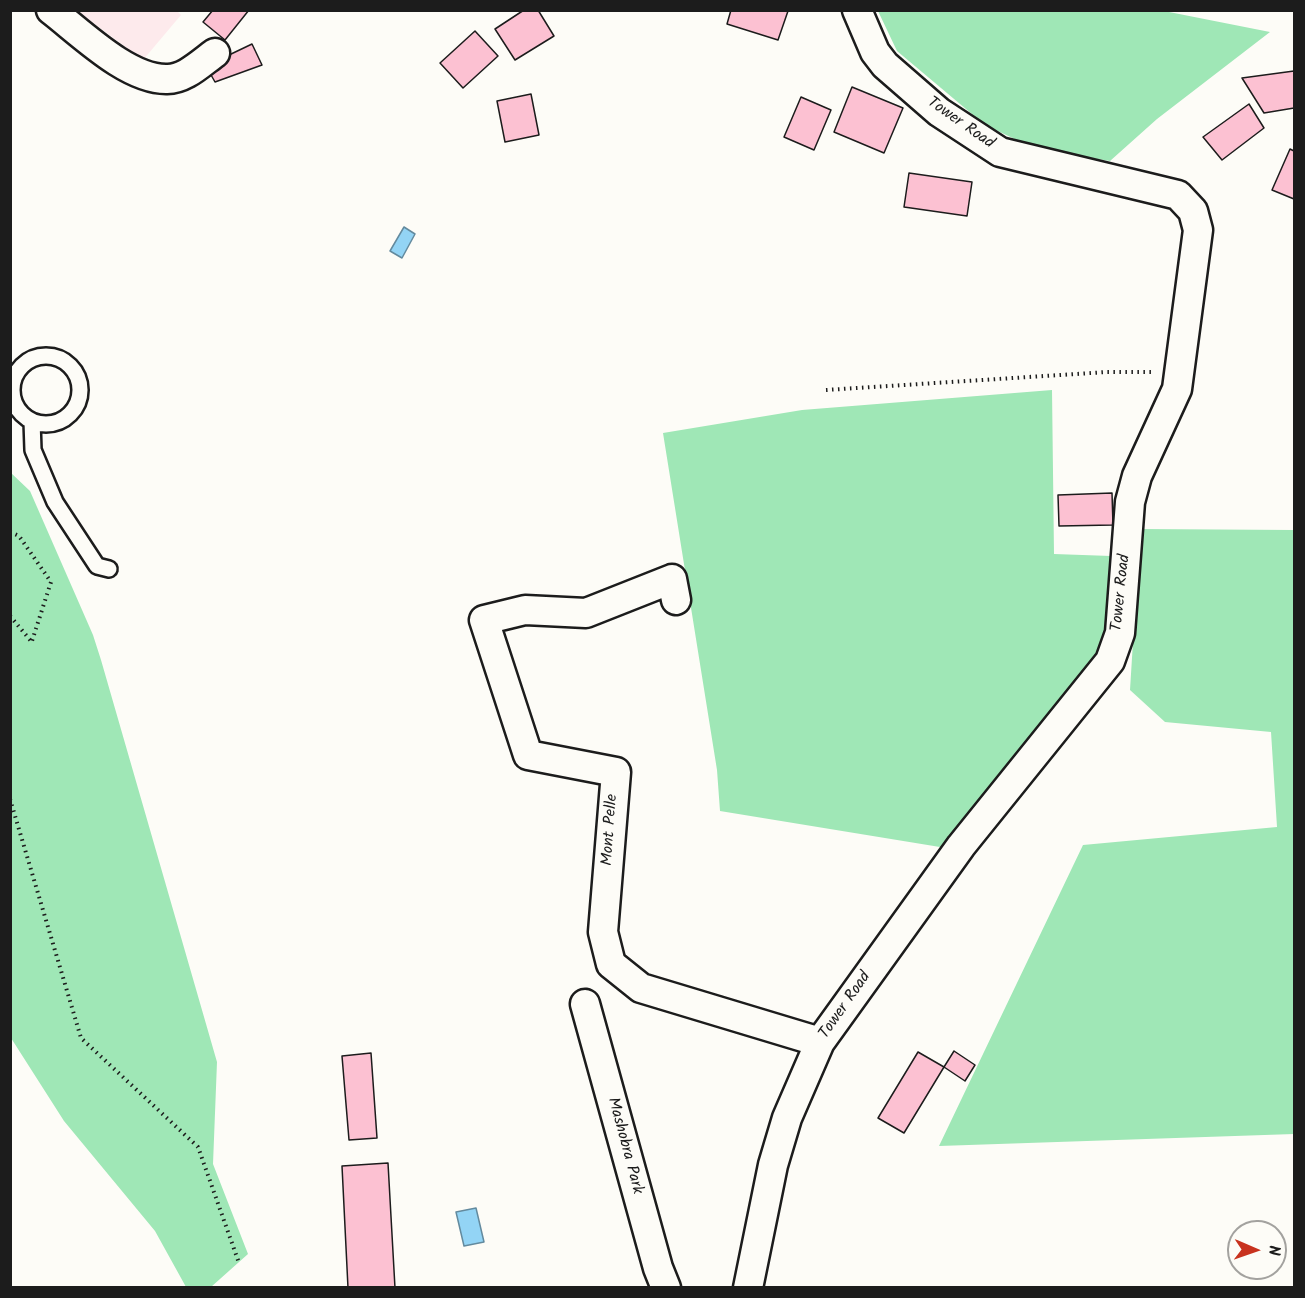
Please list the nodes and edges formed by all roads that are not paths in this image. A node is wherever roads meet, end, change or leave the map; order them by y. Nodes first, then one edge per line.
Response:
1 (51, 10) edge
2 (857, 10) edge
3 (215, 53) dead end
4 (16, 364) edge
5 (32, 421) junction
6 (109, 569) dead end
7 (676, 600) dead end
8 (585, 1004) dead end
9 (820, 1041) junction
10 (666, 1287) edge
11 (748, 1287) edge

1 - 3 street
2 - 9 street, Tower Road
4 - 5 lane
4 - 5 lane
5 - 6 lane
7 - 9 street, Mont Pelle
8 - 10 street, Mashobra Park
9 - 11 street, Tower Road

